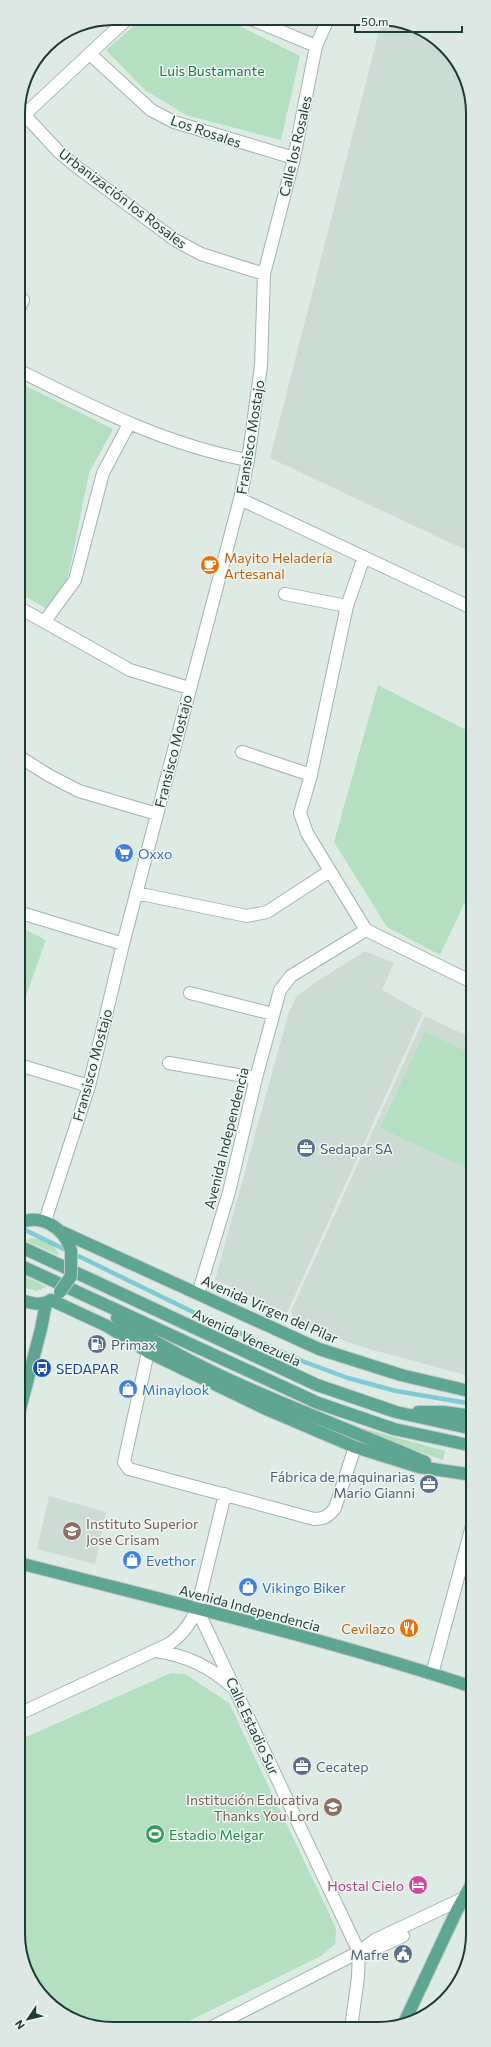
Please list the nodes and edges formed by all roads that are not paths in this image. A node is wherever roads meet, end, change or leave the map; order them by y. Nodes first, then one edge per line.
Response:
1 (121, 25) edge
2 (265, 25) edge
3 (325, 25) edge
4 (316, 46) junction
5 (90, 54) junction
6 (25, 108) edge
7 (25, 115) edge
8 (294, 158) junction
9 (264, 274) junction
10 (25, 373) edge
11 (129, 424) junction
12 (248, 460) junction
13 (240, 499) junction
14 (364, 557) junction
15 (285, 594) dead end
16 (466, 605) edge
17 (347, 606) junction
18 (25, 611) edge
19 (44, 621) junction
20 (189, 688) junction
21 (242, 752) dead end
22 (25, 760) edge
23 (311, 776) junction
24 (157, 814) junction
25 (330, 871) junction
26 (136, 894) junction
27 (25, 914) edge
28 (366, 930) junction
29 (123, 944) junction
30 (466, 979) edge
31 (190, 993) dead end
32 (273, 1014) junction
33 (169, 1063) dead end
34 (25, 1067) edge
35 (256, 1078) junction
36 (90, 1086) junction
37 (25, 1216) edge
38 (40, 1220) junction
39 (25, 1222) edge
40 (62, 1232) junction
41 (25, 1249) edge
42 (25, 1268) edge
43 (198, 1294) junction
44 (83, 1295) junction
45 (52, 1298) junction
46 (25, 1301) edge
47 (148, 1352) junction
48 (25, 1390) edge
49 (466, 1390) edge
50 (396, 1412) junction
51 (466, 1415) edge
52 (466, 1427) edge
53 (466, 1444) edge
54 (355, 1447) junction
55 (441, 1469) junction
56 (466, 1474) edge
57 (225, 1494) junction
58 (466, 1548) edge
59 (25, 1565) edge
60 (197, 1609) junction
61 (155, 1651) junction
62 (432, 1674) junction
63 (466, 1685) edge
64 (237, 1692) junction
65 (25, 1711) edge
66 (466, 1894) edge
67 (464, 1898) junction
68 (458, 1910) junction
69 (359, 1952) junction
70 (407, 2017) edge
71 (222, 2022) edge
72 (352, 2022) edge

1 - 5 street
2 - 4 street
3 - 4 street, Calle los Rosales
4 - 8 street, Calle los Rosales
5 - 6 street
5 - 8 street, Los Rosales
7 - 9 street, Urbanización los Rosales
8 - 9 street, Calle los Rosales
9 - 12 street, Fransisco Mostajo
10 - 11 street
11 - 12 street
11 - 19 street
12 - 13 street, Fransisco Mostajo
13 - 14 street
13 - 20 street, Fransisco Mostajo
14 - 16 street
14 - 17 street
15 - 17 street
17 - 23 street
18 - 19 street
19 - 20 street
20 - 24 street, Fransisco Mostajo
21 - 23 street
22 - 24 street
23 - 25 street
24 - 26 street, Fransisco Mostajo
25 - 26 street
25 - 28 street
26 - 29 street, Fransisco Mostajo
27 - 29 street
28 - 30 street
28 - 32 street, Avenida Independencia
29 - 36 street, Fransisco Mostajo
31 - 32 street
32 - 35 street, Avenida Independencia
33 - 35 street
34 - 36 street
35 - 43 street, Avenida Independencia
36 - 38 street, Fransisco Mostajo
37 - 38 main road
38 - 39 main road
38 - 40 main road, Avenida Virgen del Pilar
40 - 43 main road, Avenida Virgen del Pilar
40 - 45 main road, bridge
41 - 50 main road, Avenida Venezuela
42 - 44 main road
43 - 49 main road, Avenida Virgen del Pilar
44 - 53 main road
44 - 55 main road
45 - 46 main road
45 - 47 main road
45 - 48 main road
47 - 54 main road
47 - 57 street
50 - 51 main road
50 - 52 main road, Avenida Venezuela
54 - 55 main road
54 - 57 street
55 - 56 main road
57 - 60 street
58 - 62 street
59 - 60 main road, Avenida Independencia
60 - 61 street
60 - 62 main road, Avenida Independencia
60 - 64 street, Calle Estadio Sur
61 - 64 street
61 - 65 street
62 - 63 main road, Avenida Independencia
64 - 69 street, Calle Estadio Sur
66 - 67 main road
67 - 68 main road
67 - 69 street
68 - 69 street
68 - 70 main road
69 - 71 street
69 - 72 street

